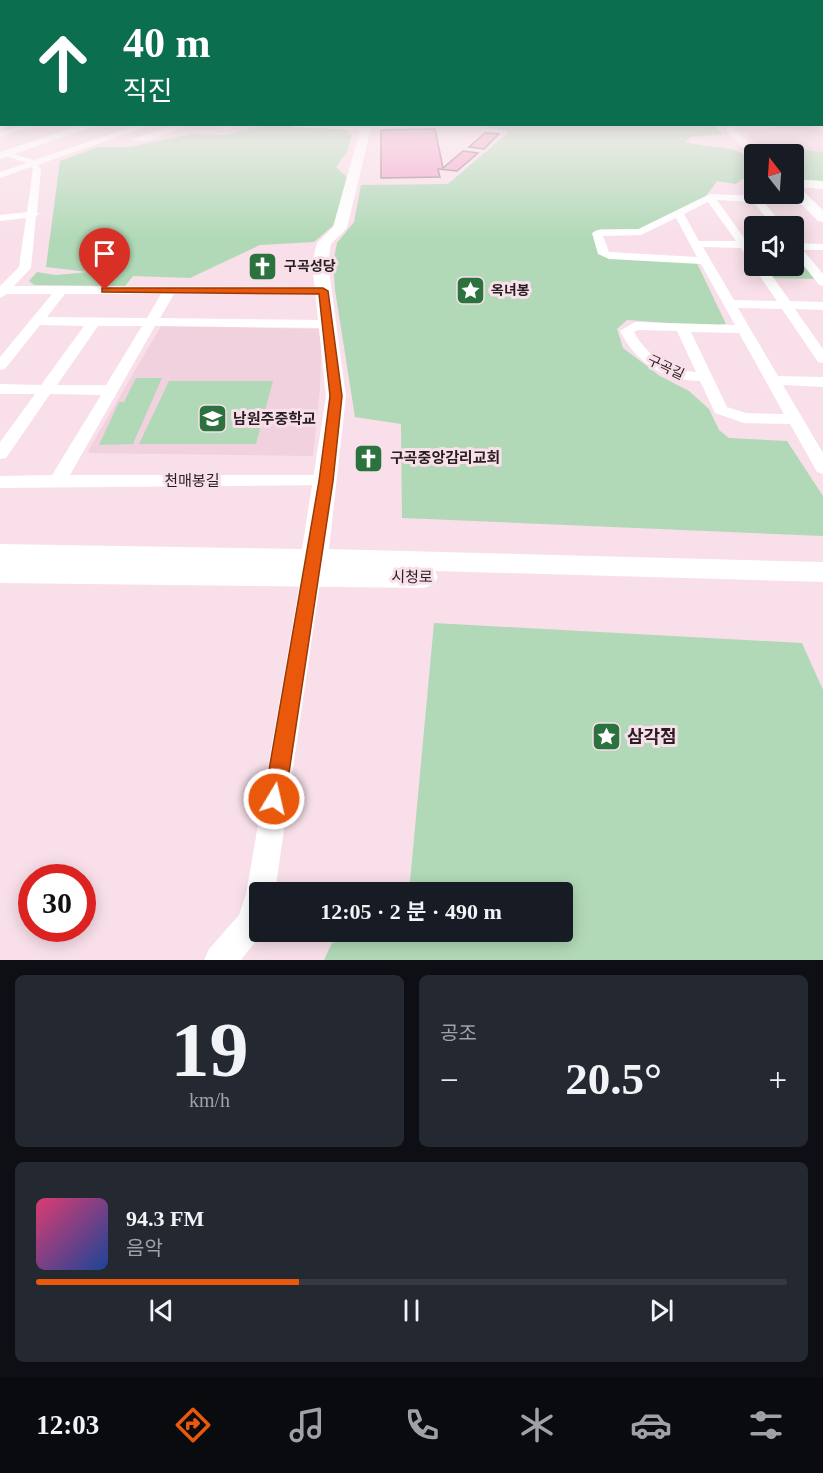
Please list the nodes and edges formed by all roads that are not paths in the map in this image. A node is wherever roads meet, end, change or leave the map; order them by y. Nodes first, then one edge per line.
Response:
1 (75, 150) edge
2 (361, 150) edge
3 (1, 154) edge
4 (34, 164) junction
5 (0, 175) edge
6 (804, 184) edge
7 (823, 185) edge
8 (710, 197) junction
9 (744, 198) edge
10 (806, 201) edge
11 (760, 204) edge
12 (34, 214) junction
13 (679, 215) junction
14 (770, 216) edge
15 (0, 218) edge
16 (823, 218) edge
17 (744, 238) edge
18 (695, 244) junction
19 (744, 245) edge
20 (804, 247) edge
21 (823, 248) edge
22 (804, 258) edge
23 (705, 261) junction
24 (766, 276) edge
25 (823, 282) edge
26 (62, 290) junction
27 (170, 290) junction
28 (323, 291) junction
29 (1, 292) edge
30 (730, 304) junction
31 (786, 305) junction
32 (823, 306) edge
33 (36, 321) junction
34 (93, 323) junction
35 (150, 323) junction
36 (327, 324) junction
37 (682, 328) junction
38 (744, 329) junction
39 (823, 360) edge
40 (0, 366) edge
41 (705, 377) junction
42 (772, 380) junction
43 (823, 382) edge
44 (0, 389) edge
45 (47, 389) junction
46 (113, 390) junction
47 (793, 419) junction
48 (0, 454) edge
49 (823, 468) edge
50 (58, 481) junction
51 (326, 481) junction
52 (0, 482) edge
53 (0, 554) edge
54 (312, 567) junction
55 (823, 572) edge
56 (0, 573) edge
57 (823, 586) edge
58 (262, 882) edge
59 (249, 926) edge
60 (220, 960) edge

1 - 4 street
2 - 28 street
3 - 4 street
4 - 5 street
4 - 12 street
6 - 7 street
8 - 9 street
8 - 13 street
8 - 17 street
10 - 16 street
11 - 14 street
12 - 15 street
12 - 29 street
13 - 18 street
13 - 23 street
18 - 19 street
18 - 23 street
20 - 21 street
22 - 25 street
23 - 30 street
24 - 31 street
26 - 27 street
26 - 29 street
26 - 33 street
27 - 28 street
27 - 35 street
28 - 36 street
30 - 31 street
30 - 38 street
31 - 32 street
31 - 39 street
33 - 34 street
33 - 40 street
34 - 35 street
34 - 45 street
35 - 36 street
35 - 46 street
36 - 51 street
37 - 38 street, 구곡길
37 - 41 street, 구곡길
37 - 41 street, 구곡길
38 - 42 street
41 - 47 street, 구곡길
42 - 43 street
42 - 47 street
44 - 45 street
45 - 46 street
45 - 48 street
46 - 50 street
47 - 49 street
50 - 51 street, 천매봉길
50 - 52 street, 천매봉길
51 - 54 street
53 - 54 street, 시청로
54 - 55 street, 시청로
54 - 56 street, 시청로
54 - 57 street, 시청로
54 - 58 street
59 - 60 street

